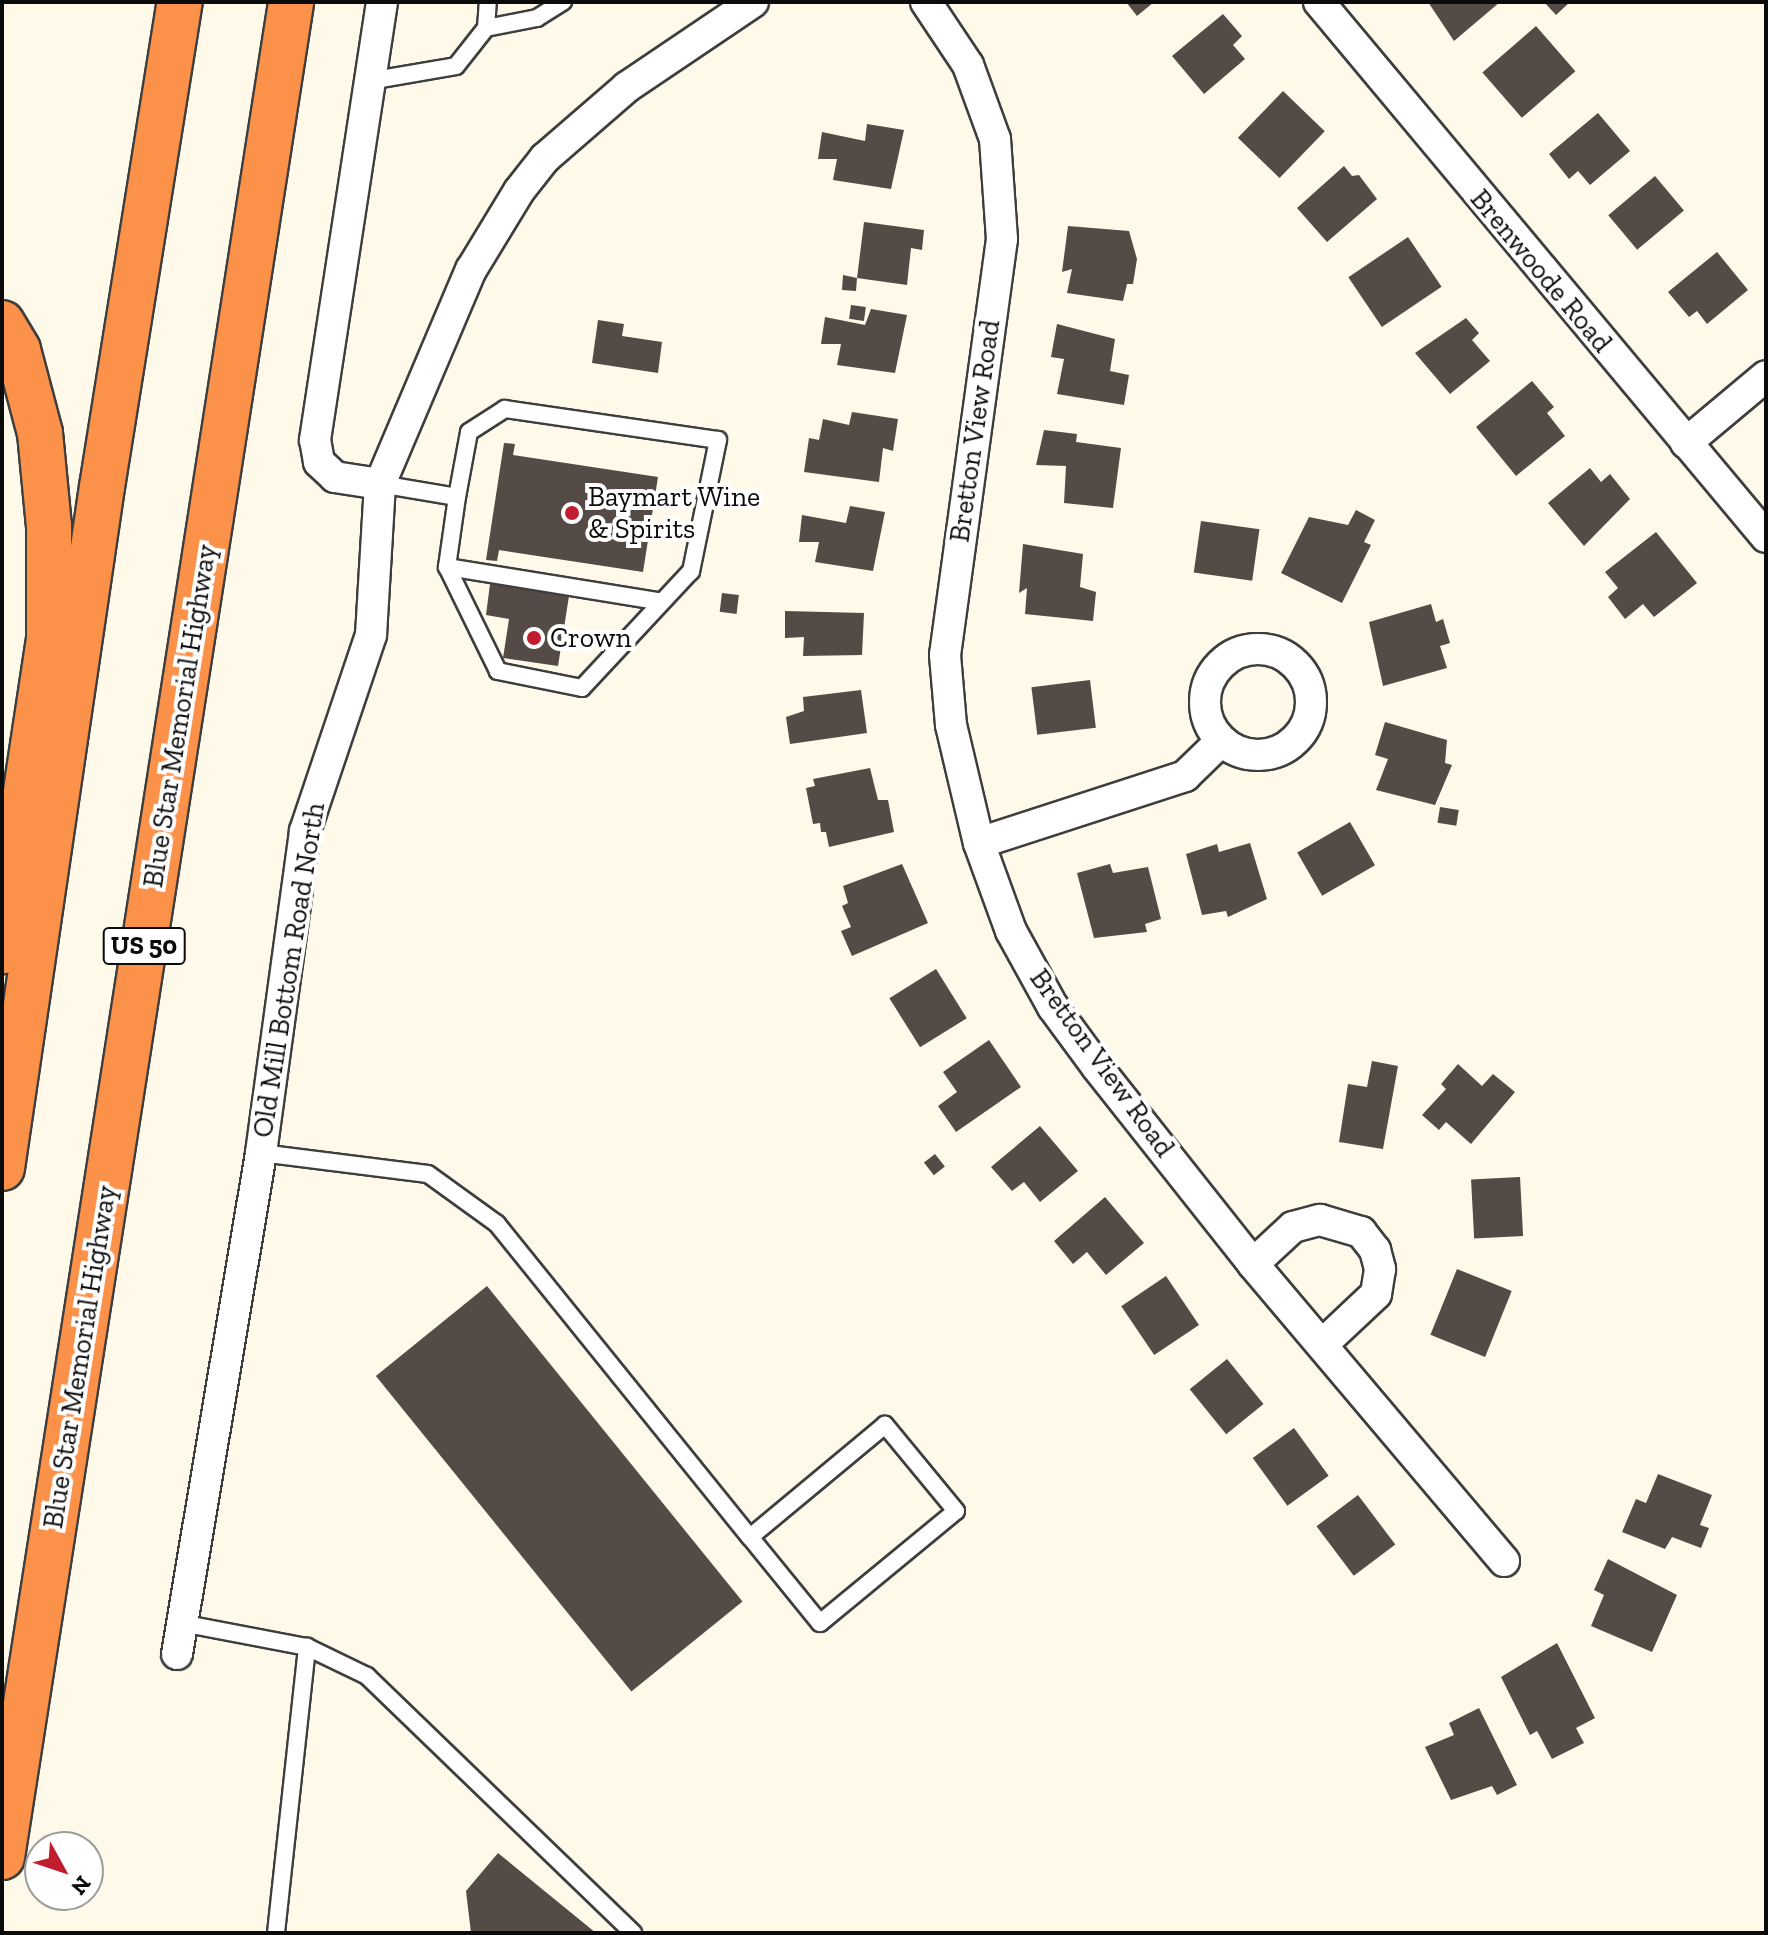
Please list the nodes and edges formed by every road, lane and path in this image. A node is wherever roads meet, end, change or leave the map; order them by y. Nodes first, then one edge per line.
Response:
1 (180, 2) edge
2 (382, 2) edge
3 (488, 2) edge
4 (563, 2) edge
5 (753, 2) edge
6 (926, 2) edge
7 (1319, 2) edge
8 (291, 13) edge
9 (486, 28) junction
10 (369, 81) junction
11 (2, 323) edge
12 (1766, 376) edge
13 (1686, 443) junction
14 (380, 484) junction
15 (457, 497) junction
16 (1766, 537) edge
17 (447, 567) junction
18 (658, 601) junction
19 (1221, 741) dead end
20 (979, 843) junction
21 (2, 951) edge
22 (261, 1153) junction
23 (2, 1168) edge
24 (1253, 1264) junction
25 (1324, 1343) junction
26 (750, 1537) junction
27 (1504, 1561) dead end
28 (181, 1623) junction
29 (307, 1647) junction
30 (177, 1654) dead end
31 (2, 1857) edge
32 (276, 1933) edge
33 (633, 1933) edge

1 - 23 highway
2 - 10 street
3 - 9 lane
4 - 9 lane
5 - 14 street, Old Mill Bottom Road North
6 - 20 street, Bretton View Road
7 - 13 street, Brenwoode Road
8 - 31 highway, Blue Star Memorial Highway / US 50
9 - 10 lane
10 - 14 street
11 - 21 highway
12 - 13 street
13 - 16 street, Brenwoode Road
14 - 15 lane
14 - 22 street, Old Mill Bottom Road North
15 - 17 lane
15 - 18 lane
17 - 18 lane
17 - 18 lane
19 - 20 street
20 - 24 street, Bretton View Road
22 - 26 lane
22 - 28 street, Old Mill Bottom Road North
24 - 25 street, Bretton View Road
24 - 25 street
25 - 27 street, Bretton View Road
26 - 26 lane
28 - 29 lane
28 - 30 street, Old Mill Bottom Road North
29 - 32 lane
29 - 33 lane

